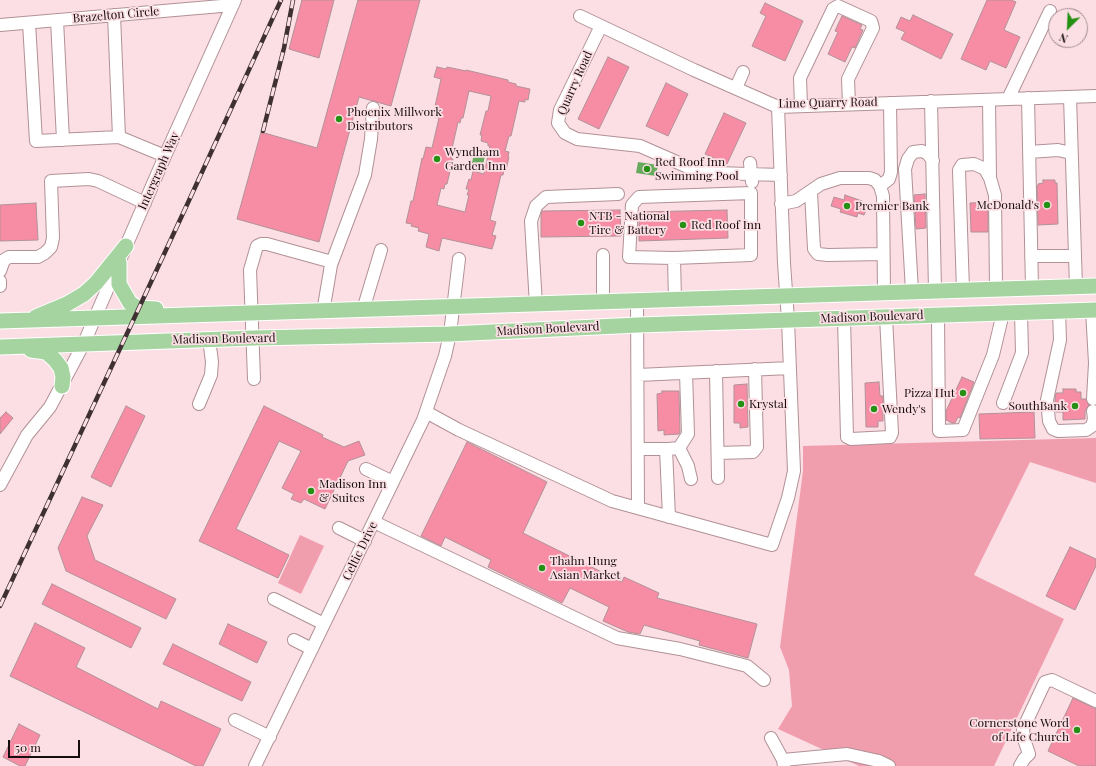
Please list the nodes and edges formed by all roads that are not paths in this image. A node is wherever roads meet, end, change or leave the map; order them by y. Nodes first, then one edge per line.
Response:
1 (234, 3) edge
2 (114, 15) junction
3 (1048, 15) edge
4 (580, 16) dead end
5 (57, 20) junction
6 (29, 22) junction
7 (0, 25) edge
8 (601, 26) junction
9 (743, 72) dead end
10 (736, 88) junction
11 (1096, 96) edge
12 (1070, 97) junction
13 (1028, 98) junction
14 (1008, 99) junction
15 (988, 100) junction
16 (932, 101) junction
17 (890, 102) junction
18 (850, 104) junction
19 (778, 106) junction
20 (801, 106) junction
21 (373, 108) dead end
22 (119, 137) junction
23 (64, 140) junction
24 (1029, 152) junction
25 (1071, 153) junction
26 (165, 156) junction
27 (933, 161) junction
28 (751, 169) junction
29 (781, 175) junction
30 (990, 178) junction
31 (880, 186) junction
32 (811, 192) junction
33 (751, 193) junction
34 (618, 194) dead end
35 (145, 202) junction
36 (781, 204) junction
37 (126, 246) junction
38 (381, 250) dead end
39 (883, 254) junction
40 (603, 255) dead end
41 (1031, 256) junction
42 (1075, 256) junction
43 (674, 258) junction
44 (459, 259) dead end
45 (119, 262) junction
46 (332, 262) junction
47 (0, 271) edge
48 (0, 281) edge
49 (0, 286) edge
50 (1096, 286) edge
51 (1076, 287) junction
52 (1032, 288) junction
53 (996, 289) junction
54 (935, 290) junction
55 (963, 290) junction
56 (912, 291) junction
57 (884, 292) junction
58 (786, 297) junction
59 (675, 300) junction
60 (603, 302) junction
61 (637, 302) junction
62 (536, 305) junction
63 (453, 307) junction
64 (364, 310) junction
65 (1094, 310) edge
66 (1059, 311) junction
67 (323, 312) junction
68 (1021, 312) junction
69 (253, 313) junction
70 (1003, 313) junction
71 (222, 315) junction
72 (938, 316) junction
73 (886, 317) junction
74 (844, 318) junction
75 (94, 319) junction
76 (788, 320) junction
77 (26, 321) junction
78 (0, 322) edge
79 (638, 325) junction
80 (450, 334) junction
81 (253, 338) junction
82 (209, 339) junction
83 (84, 343) junction
84 (0, 347) edge
85 (0, 350) edge
86 (790, 368) junction
87 (755, 369) junction
88 (716, 371) junction
89 (686, 373) junction
90 (638, 375) junction
91 (254, 379) dead end
92 (62, 386) junction
93 (1093, 399) dead end
94 (1004, 403) dead end
95 (199, 404) dead end
96 (1094, 411) dead end
97 (426, 412) junction
98 (679, 448) junction
99 (638, 449) junction
100 (666, 449) junction
101 (718, 453) junction
102 (366, 469) dead end
103 (3, 472) edge
104 (718, 478) dead end
105 (691, 479) dead end
106 (393, 482) junction
107 (0, 486) edge
108 (638, 508) junction
109 (669, 517) junction
110 (374, 522) junction
111 (339, 528) dead end
112 (365, 541) junction
113 (274, 598) dead end
114 (324, 624) junction
115 (294, 640) dead end
116 (312, 649) junction
117 (764, 680) dead end
118 (1096, 701) edge
119 (235, 720) dead end
120 (270, 737) junction
121 (771, 738) dead end
122 (783, 763) edge
123 (255, 766) edge
124 (890, 766) edge
125 (1020, 766) edge

1 - 2 street, Brazelton Circle
1 - 26 street, Intergraph Way
2 - 5 street, Brazelton Circle
2 - 22 street
3 - 14 street
4 - 8 street, Lime Quarry Road
5 - 6 street, Brazelton Circle
5 - 23 street
6 - 7 street, Brazelton Circle
6 - 23 street
8 - 10 street, Lime Quarry Road
8 - 28 street, Quarry Road
9 - 10 street
10 - 19 street, Lime Quarry Road
11 - 12 street, Lime Quarry Road
12 - 13 street, Lime Quarry Road
12 - 25 street
13 - 14 street, Lime Quarry Road
13 - 24 street
14 - 15 street, Lime Quarry Road
15 - 16 street, Lime Quarry Road
15 - 30 street
16 - 17 street, Lime Quarry Road
16 - 27 street
17 - 18 street, Lime Quarry Road
17 - 31 street
18 - 20 street, Lime Quarry Road
18 - 20 street
19 - 20 street, Lime Quarry Road
19 - 29 street
21 - 46 street
22 - 23 street
22 - 26 street
24 - 25 street
24 - 41 street
25 - 42 street
26 - 35 street, Intergraph Way
27 - 54 street
27 - 56 street
28 - 29 street, Quarry Road
28 - 33 street
29 - 36 street
30 - 53 street
30 - 55 street
31 - 32 street
31 - 39 street
32 - 36 street
32 - 39 street
33 - 43 street
33 - 43 street
34 - 62 street
35 - 37 street, Intergraph Way
35 - 47 street
36 - 58 street
37 - 45 street, Intergraph Way
37 - 77 main road
38 - 64 street
39 - 57 street
40 - 60 street
41 - 42 street
41 - 52 street
42 - 51 street
43 - 59 street
44 - 63 street, Celtic Drive
45 - 71 main road
45 - 75 street, Intergraph Way
46 - 67 street
46 - 69 street
48 - 49 street
50 - 51 main road, Madison Boulevard
51 - 52 main road, Madison Boulevard
52 - 53 main road, Madison Boulevard
53 - 55 main road, Madison Boulevard
54 - 55 main road, Madison Boulevard
54 - 56 main road, Madison Boulevard
56 - 57 main road, Madison Boulevard
57 - 58 main road, Madison Boulevard
58 - 59 main road, Madison Boulevard
58 - 76 street
59 - 61 main road, Madison Boulevard
60 - 61 main road, Madison Boulevard
60 - 62 main road, Madison Boulevard
61 - 79 street
62 - 63 main road, Madison Boulevard
63 - 64 main road, Madison Boulevard
63 - 80 street, Celtic Drive
64 - 67 main road, Madison Boulevard
65 - 66 main road, Madison Boulevard
65 - 93 street
66 - 68 main road, Madison Boulevard
66 - 96 street
67 - 69 main road, Madison Boulevard
68 - 70 main road, Madison Boulevard
68 - 94 street
69 - 71 main road, Madison Boulevard
69 - 81 street
70 - 72 main road, Madison Boulevard
70 - 72 street
71 - 75 main road, Madison Boulevard
72 - 73 main road, Madison Boulevard
73 - 74 main road, Madison Boulevard
73 - 74 street
74 - 76 main road, Madison Boulevard
75 - 77 main road, Madison Boulevard
75 - 83 street, Intergraph Way
76 - 79 main road, Madison Boulevard
76 - 86 street
77 - 78 main road, Madison Boulevard
79 - 80 main road, Madison Boulevard
79 - 90 street
80 - 81 main road, Madison Boulevard
80 - 97 street, Celtic Drive
81 - 82 main road, Madison Boulevard
81 - 91 street
82 - 83 main road, Madison Boulevard
82 - 95 street
83 - 84 main road, Madison Boulevard
83 - 92 street, Intergraph Way
85 - 92 main road
86 - 87 street
86 - 109 street
87 - 88 street
87 - 101 street
88 - 89 street
88 - 101 street
89 - 90 street
89 - 98 street
90 - 99 street
92 - 103 street, Intergraph Way
97 - 106 street, Celtic Drive
97 - 108 street
98 - 100 street
98 - 105 street
99 - 100 street
99 - 108 street
100 - 109 street
101 - 104 street
102 - 106 street
103 - 107 street, Intergraph Way
106 - 110 street, Celtic Drive
108 - 109 street
110 - 112 street, Celtic Drive
110 - 117 street
111 - 112 street
112 - 114 street, Celtic Drive
113 - 114 street
114 - 116 street, Celtic Drive
115 - 116 street
116 - 120 street, Celtic Drive
118 - 125 street
119 - 120 street
120 - 123 street, Celtic Drive
121 - 122 street
122 - 124 street

